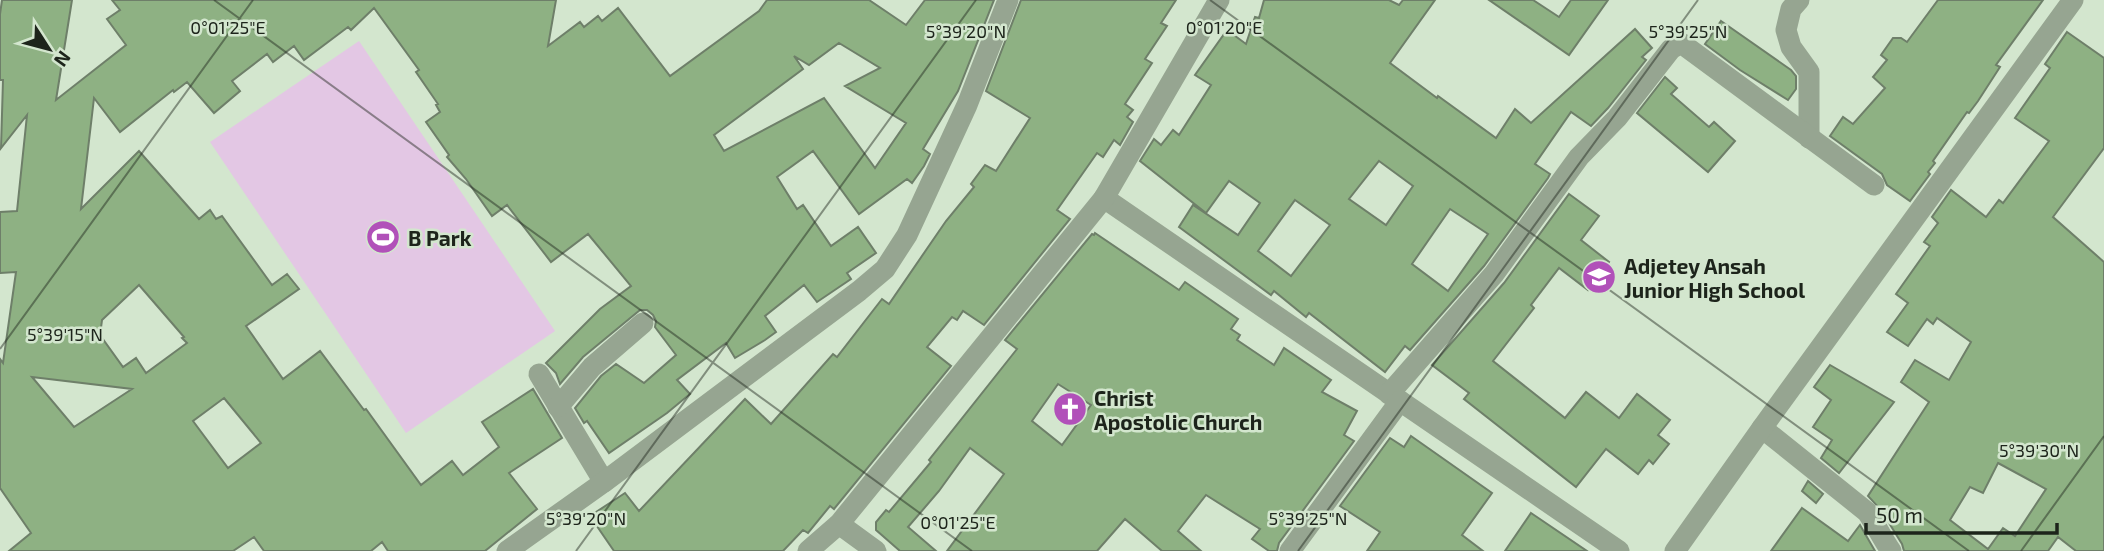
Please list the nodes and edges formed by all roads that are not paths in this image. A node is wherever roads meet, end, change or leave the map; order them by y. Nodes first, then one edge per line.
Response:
1 (1008, 0) edge
2 (1219, 0) edge
3 (2073, 0) edge
4 (1791, 3) edge
5 (1809, 138) junction
6 (1874, 185) dead end
7 (1104, 198) junction
8 (643, 323) dead end
9 (539, 374) dead end
10 (1394, 398) junction
11 (558, 407) junction
12 (1762, 428) junction
13 (604, 482) junction
14 (839, 524) junction
15 (507, 551) edge
16 (808, 551) edge
17 (876, 551) edge
18 (1290, 551) edge
19 (1619, 551) edge
20 (1675, 551) edge
21 (1891, 551) edge

1 - 13 street
2 - 7 street
3 - 12 street
4 - 5 street
5 - 6 street
5 - 10 street
7 - 10 street
7 - 14 street
8 - 11 street
9 - 11 street
10 - 18 street
10 - 19 street
11 - 13 street
12 - 20 street
12 - 21 street
13 - 15 street
14 - 16 street
14 - 17 street

